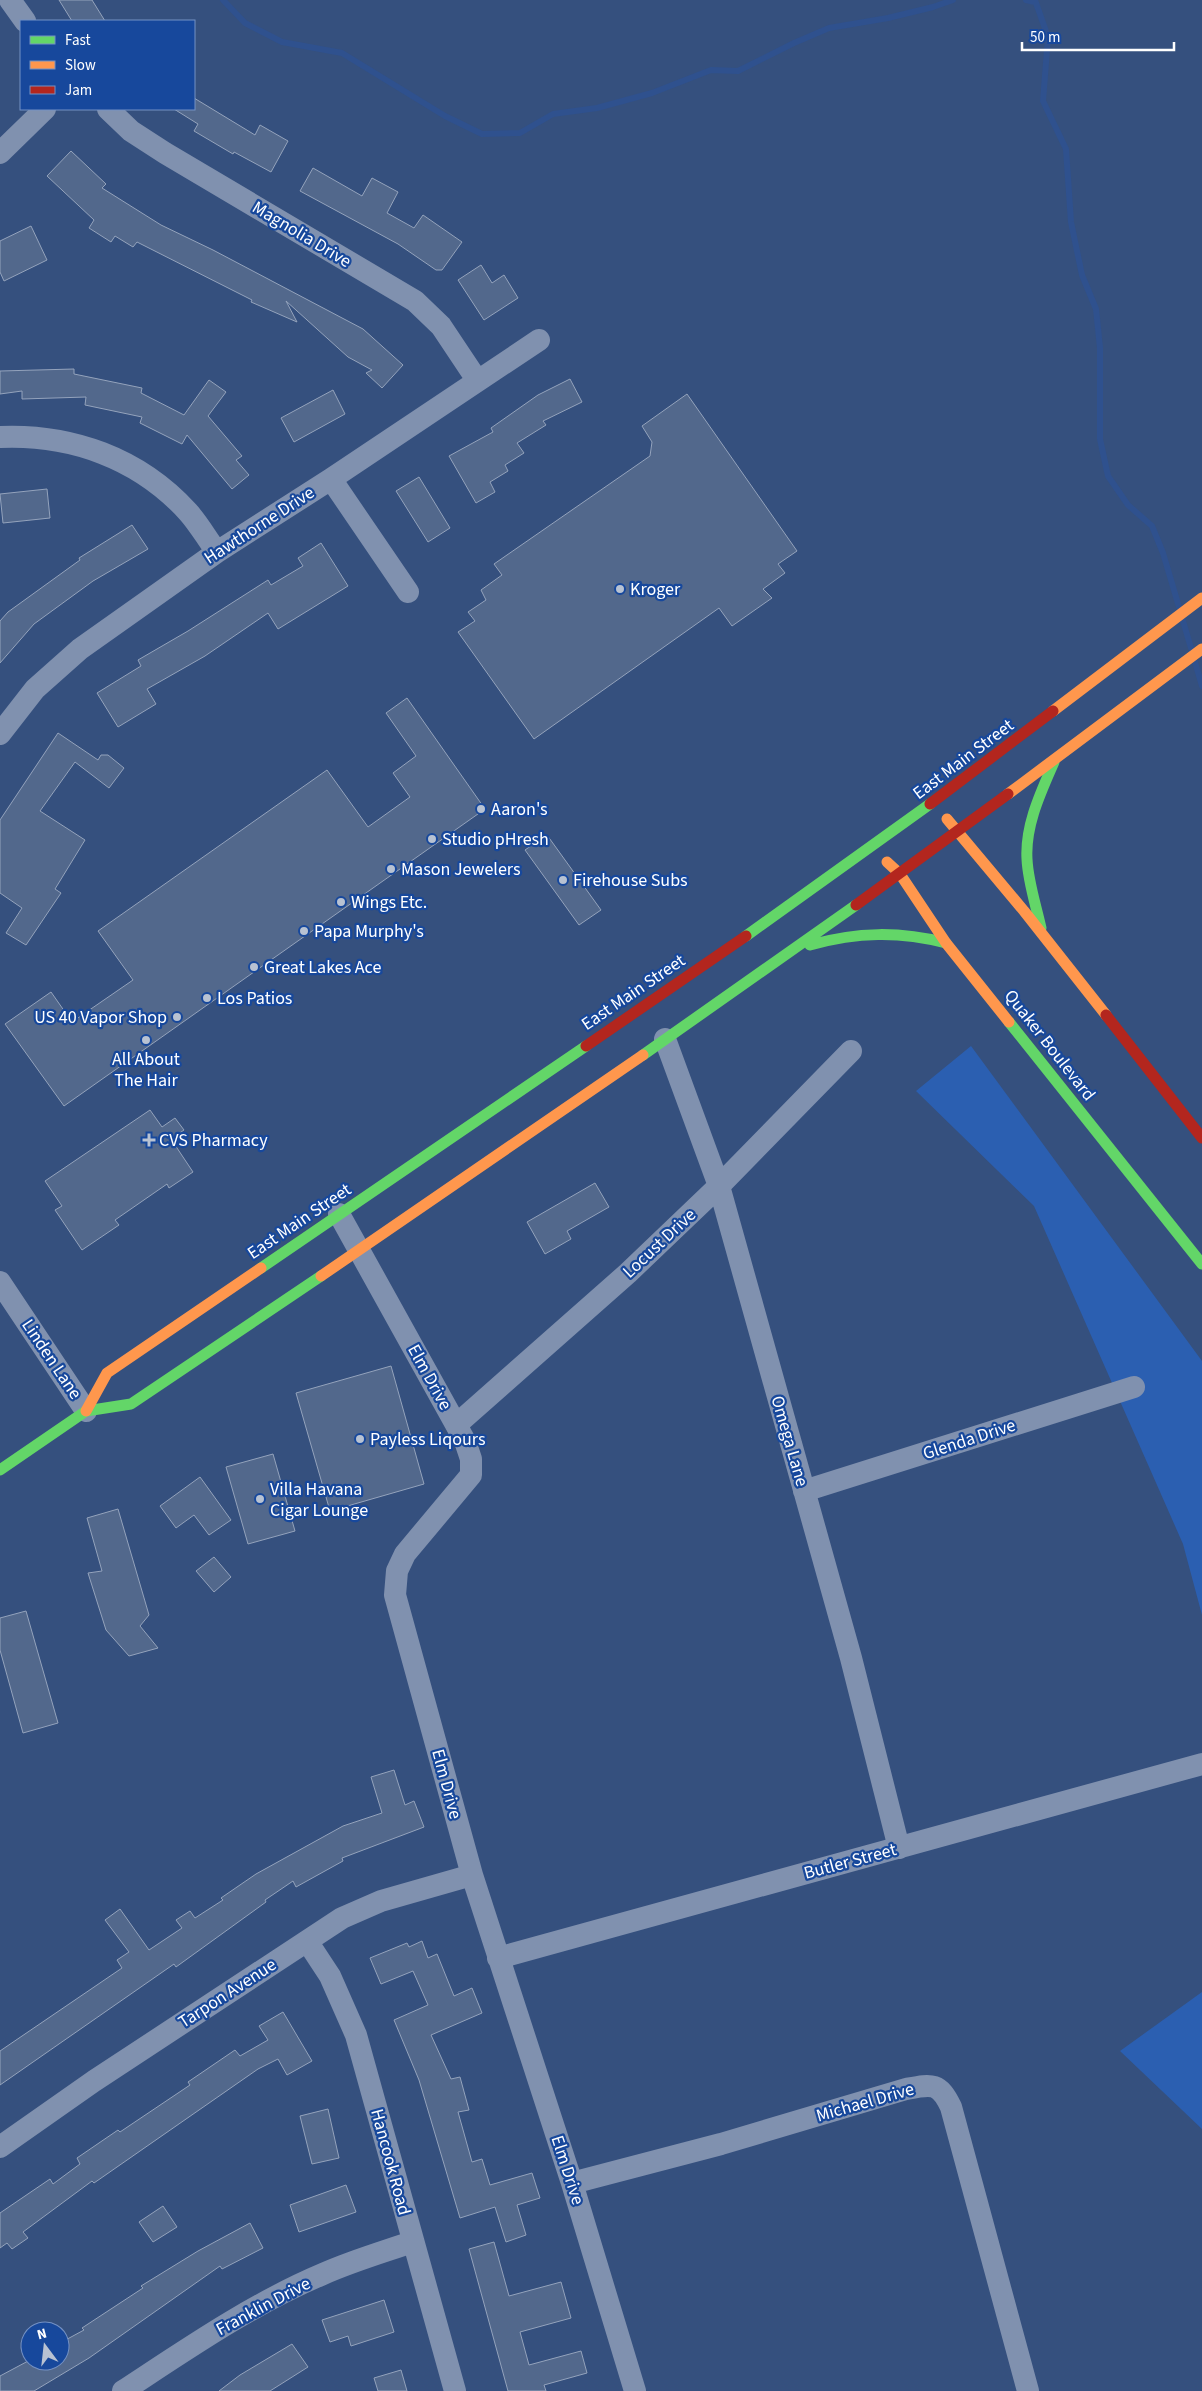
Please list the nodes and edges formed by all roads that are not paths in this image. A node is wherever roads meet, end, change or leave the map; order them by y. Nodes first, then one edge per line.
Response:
1 (10, 0) edge
2 (24, 20) edge
3 (44, 110) edge
4 (109, 110) edge
5 (0, 153) edge
6 (539, 340) dead end
7 (477, 380) junction
8 (0, 437) edge
9 (331, 479) junction
10 (217, 552) junction
11 (408, 592) dead end
12 (1202, 598) edge
13 (1202, 648) edge
14 (0, 734) edge
15 (1054, 762) junction
16 (934, 802) junction
17 (958, 833) junction
18 (871, 848) junction
19 (900, 874) junction
20 (1044, 937) junction
21 (946, 943) junction
22 (792, 951) junction
23 (665, 1039) junction
24 (851, 1051) dead end
25 (1202, 1138) edge
26 (719, 1186) junction
27 (339, 1214) junction
28 (359, 1250) junction
29 (1202, 1264) edge
30 (0, 1282) edge
31 (1134, 1387) dead end
32 (86, 1411) junction
33 (456, 1425) junction
34 (0, 1470) edge
35 (804, 1491) junction
36 (1202, 1764) edge
37 (899, 1848) junction
38 (472, 1875) junction
39 (307, 1941) junction
40 (498, 1958) junction
41 (0, 2147) edge
42 (572, 2183) junction
43 (412, 2242) junction
44 (124, 2391) edge
45 (455, 2391) edge
46 (635, 2391) edge
47 (1028, 2391) edge

1 - 2 street
3 - 5 street
4 - 7 street, Magnolia Drive
6 - 7 street, Hawthorne Drive
7 - 9 street, Hawthorne Drive
8 - 10 street
9 - 10 street, Hawthorne Drive
9 - 11 street
10 - 14 street, Hawthorne Drive
12 - 16 main road, East Main Street
13 - 15 main road, East Main Street
15 - 17 main road, East Main Street
15 - 20 main road
16 - 17 main road
16 - 18 main road, East Main Street
17 - 19 main road, East Main Street
17 - 20 main road
18 - 19 main road, Quaker Boulevard
18 - 27 main road, East Main Street
19 - 21 main road, Quaker Boulevard
19 - 22 main road, East Main Street
20 - 25 main road
21 - 22 main road
21 - 29 main road, Quaker Boulevard
22 - 23 main road, East Main Street
23 - 26 street, Omega Lane
23 - 28 main road, East Main Street
24 - 26 street, Locust Drive
26 - 33 street, Locust Drive
26 - 35 street, Omega Lane
27 - 28 street, Elm Drive
27 - 32 main road, East Main Street
28 - 32 main road, East Main Street
28 - 33 street, Elm Drive
30 - 32 street, Linden Lane
31 - 35 street, Glenda Drive
32 - 34 main road, East Main Street
33 - 38 street, Elm Drive
35 - 37 street, Omega Lane
36 - 37 street, Butler Street
37 - 40 street, Butler Street
38 - 39 street, Tarpon Avenue
38 - 40 street, Elm Drive
39 - 41 street, Tarpon Avenue
39 - 43 street, Hancook Road
40 - 42 street, Elm Drive
42 - 46 street, Elm Drive
42 - 47 street, Michael Drive
43 - 44 street, Franklin Drive
43 - 45 street, Hancook Road

